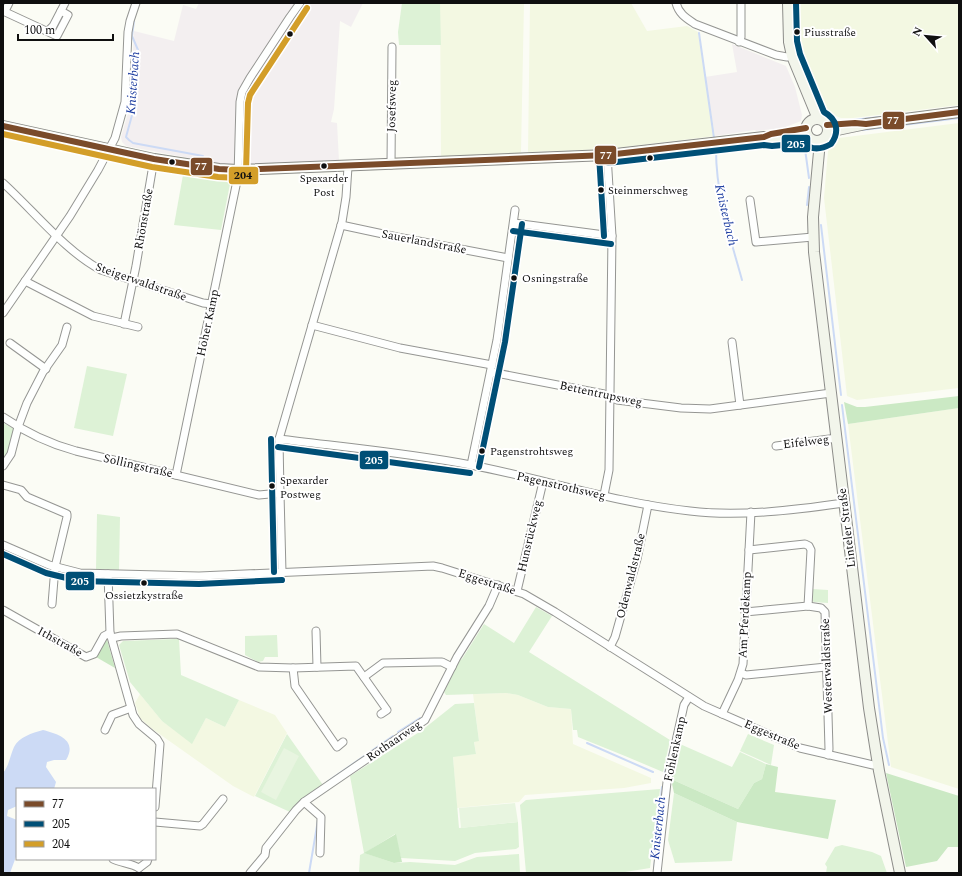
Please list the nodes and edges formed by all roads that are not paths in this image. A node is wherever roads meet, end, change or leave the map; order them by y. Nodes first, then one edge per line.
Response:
1 (9, 3) edge
2 (65, 3) edge
3 (136, 3) edge
4 (300, 3) edge
5 (676, 3) edge
6 (741, 3) edge
7 (788, 3) edge
8 (4, 10) edge
9 (739, 42) junction
10 (392, 46) dead end
11 (792, 56) junction
12 (959, 112) edge
13 (3, 126) edge
14 (828, 129) junction
15 (813, 131) junction
16 (108, 148) junction
17 (607, 155) junction
18 (154, 158) junction
19 (391, 165) junction
20 (348, 166) junction
21 (238, 170) junction
22 (4, 185) edge
23 (750, 200) dead end
24 (515, 210) dead end
25 (514, 223) junction
26 (341, 225) junction
27 (57, 235) junction
28 (612, 236) junction
29 (813, 237) junction
30 (508, 258) junction
31 (133, 280) junction
32 (25, 281) junction
33 (212, 304) junction
34 (3, 313) edge
35 (124, 324) junction
36 (312, 325) junction
37 (67, 327) dead end
38 (138, 327) dead end
39 (732, 342) dead end
40 (10, 343) dead end
41 (46, 369) junction
42 (491, 369) junction
43 (831, 393) junction
44 (610, 397) junction
45 (740, 405) junction
46 (3, 416) edge
47 (18, 427) junction
48 (837, 438) junction
49 (279, 439) junction
50 (776, 446) dead end
51 (471, 465) junction
52 (3, 466) edge
53 (176, 475) junction
54 (543, 482) junction
55 (3, 485) edge
56 (280, 493) junction
57 (604, 495) junction
58 (844, 503) junction
59 (648, 505) junction
60 (751, 512) junction
61 (3, 546) edge
62 (748, 550) junction
63 (55, 567) junction
64 (282, 572) junction
65 (108, 574) junction
66 (498, 586) junction
67 (517, 591) junction
68 (52, 604) dead end
69 (808, 606) junction
70 (3, 610) edge
71 (744, 612) junction
72 (316, 631) dead end
73 (111, 636) junction
74 (610, 647) junction
75 (317, 667) junction
76 (452, 667) junction
77 (826, 667) junction
78 (293, 668) junction
79 (741, 673) junction
80 (364, 677) junction
81 (689, 697) junction
82 (131, 708) junction
83 (381, 714) dead end
84 (722, 714) junction
85 (105, 730) dead end
86 (343, 742) dead end
87 (828, 755) junction
88 (878, 764) junction
89 (156, 794) edge
90 (223, 799) dead end
91 (304, 802) junction
92 (156, 822) edge
93 (320, 853) dead end
94 (115, 860) edge
95 (148, 860) edge
96 (139, 870) edge
97 (250, 873) edge
98 (657, 873) edge
99 (900, 873) edge

1 - 8 street
2 - 8 street
3 - 16 street
4 - 21 street, Hoher Kamp
5 - 9 street
6 - 9 street
7 - 11 main road
9 - 11 street
10 - 19 street, Josefsweg
11 - 15 main road
12 - 14 main road
13 - 16 main road
14 - 15 main road
14 - 15 main road
15 - 17 main road
15 - 29 main road, Linteler Straße
16 - 18 main road
16 - 27 street
17 - 19 main road
17 - 28 street
18 - 21 main road
18 - 31 street, Rhönstraße
19 - 20 main road
20 - 21 main road
20 - 26 street
21 - 33 street, Hoher Kamp
22 - 27 street, Steigerwaldstraße
23 - 29 street
24 - 25 street
25 - 28 street
25 - 30 street
26 - 30 street, Sauerlandstraße
26 - 36 street
27 - 31 street, Steigerwaldstraße
27 - 32 street
28 - 44 street
29 - 43 main road, Linteler Straße
30 - 42 street
31 - 33 street, Steigerwaldstraße
31 - 35 street, Rhönstraße
32 - 34 street
32 - 35 street
33 - 53 street, Hoher Kamp
35 - 38 street
36 - 42 street, Bettentrupsweg
36 - 49 street
37 - 41 street
39 - 45 street
40 - 41 street
41 - 47 street
42 - 44 street, Bettentrupsweg
42 - 51 street
43 - 45 street, Bettentrupsweg
43 - 48 main road, Linteler Straße
44 - 45 street, Bettentrupsweg
44 - 57 street
46 - 47 street, Sollingstraße
47 - 52 street
47 - 53 street, Sollingstraße
48 - 50 street, Eifelweg
48 - 58 main road, Linteler Straße
49 - 51 street, Pagenstrothsweg
49 - 56 street
51 - 54 street, Pagenstrothsweg
53 - 56 street, Sollingstraße
54 - 57 street, Pagenstrothsweg
54 - 67 street, Hunsrückweg
55 - 63 street
56 - 64 street
57 - 59 street, Pagenstrothsweg
58 - 60 street, Pagenstrothsweg
58 - 88 main road, Linteler Straße
59 - 60 street, Pagenstrothsweg
59 - 74 street, Odenwaldstraße
60 - 62 street, Am Pferdekamp
61 - 63 street, Eggestraße
62 - 69 street
62 - 71 street, Am Pferdekamp
63 - 65 street, Eggestraße
63 - 68 street
64 - 65 street, Eggestraße
64 - 66 street, Eggestraße
65 - 73 street
66 - 67 street, Eggestraße
66 - 76 street, Rothaarweg
67 - 74 street, Eggestraße
69 - 71 street, Westerwaldstraße
69 - 77 street, Westerwaldstraße
70 - 73 street, Ithstraße
71 - 79 street, Am Pferdekamp
72 - 75 street
73 - 78 street
73 - 82 street
74 - 81 street, Eggestraße
75 - 78 street
75 - 80 street
76 - 80 street
76 - 91 street, Rothaarweg
77 - 79 street
77 - 87 street, Westerwaldstraße
78 - 86 street
79 - 84 street, Am Pferdekamp
80 - 83 street
81 - 84 street, Eggestraße
81 - 98 street, Fohlenkamp
82 - 85 street
82 - 89 street
84 - 87 street, Eggestraße
87 - 88 street, Eggestraße
88 - 99 main road, Linteler Straße
90 - 92 street
91 - 93 street
91 - 97 street, Rothaarweg
94 - 96 street
95 - 96 street

